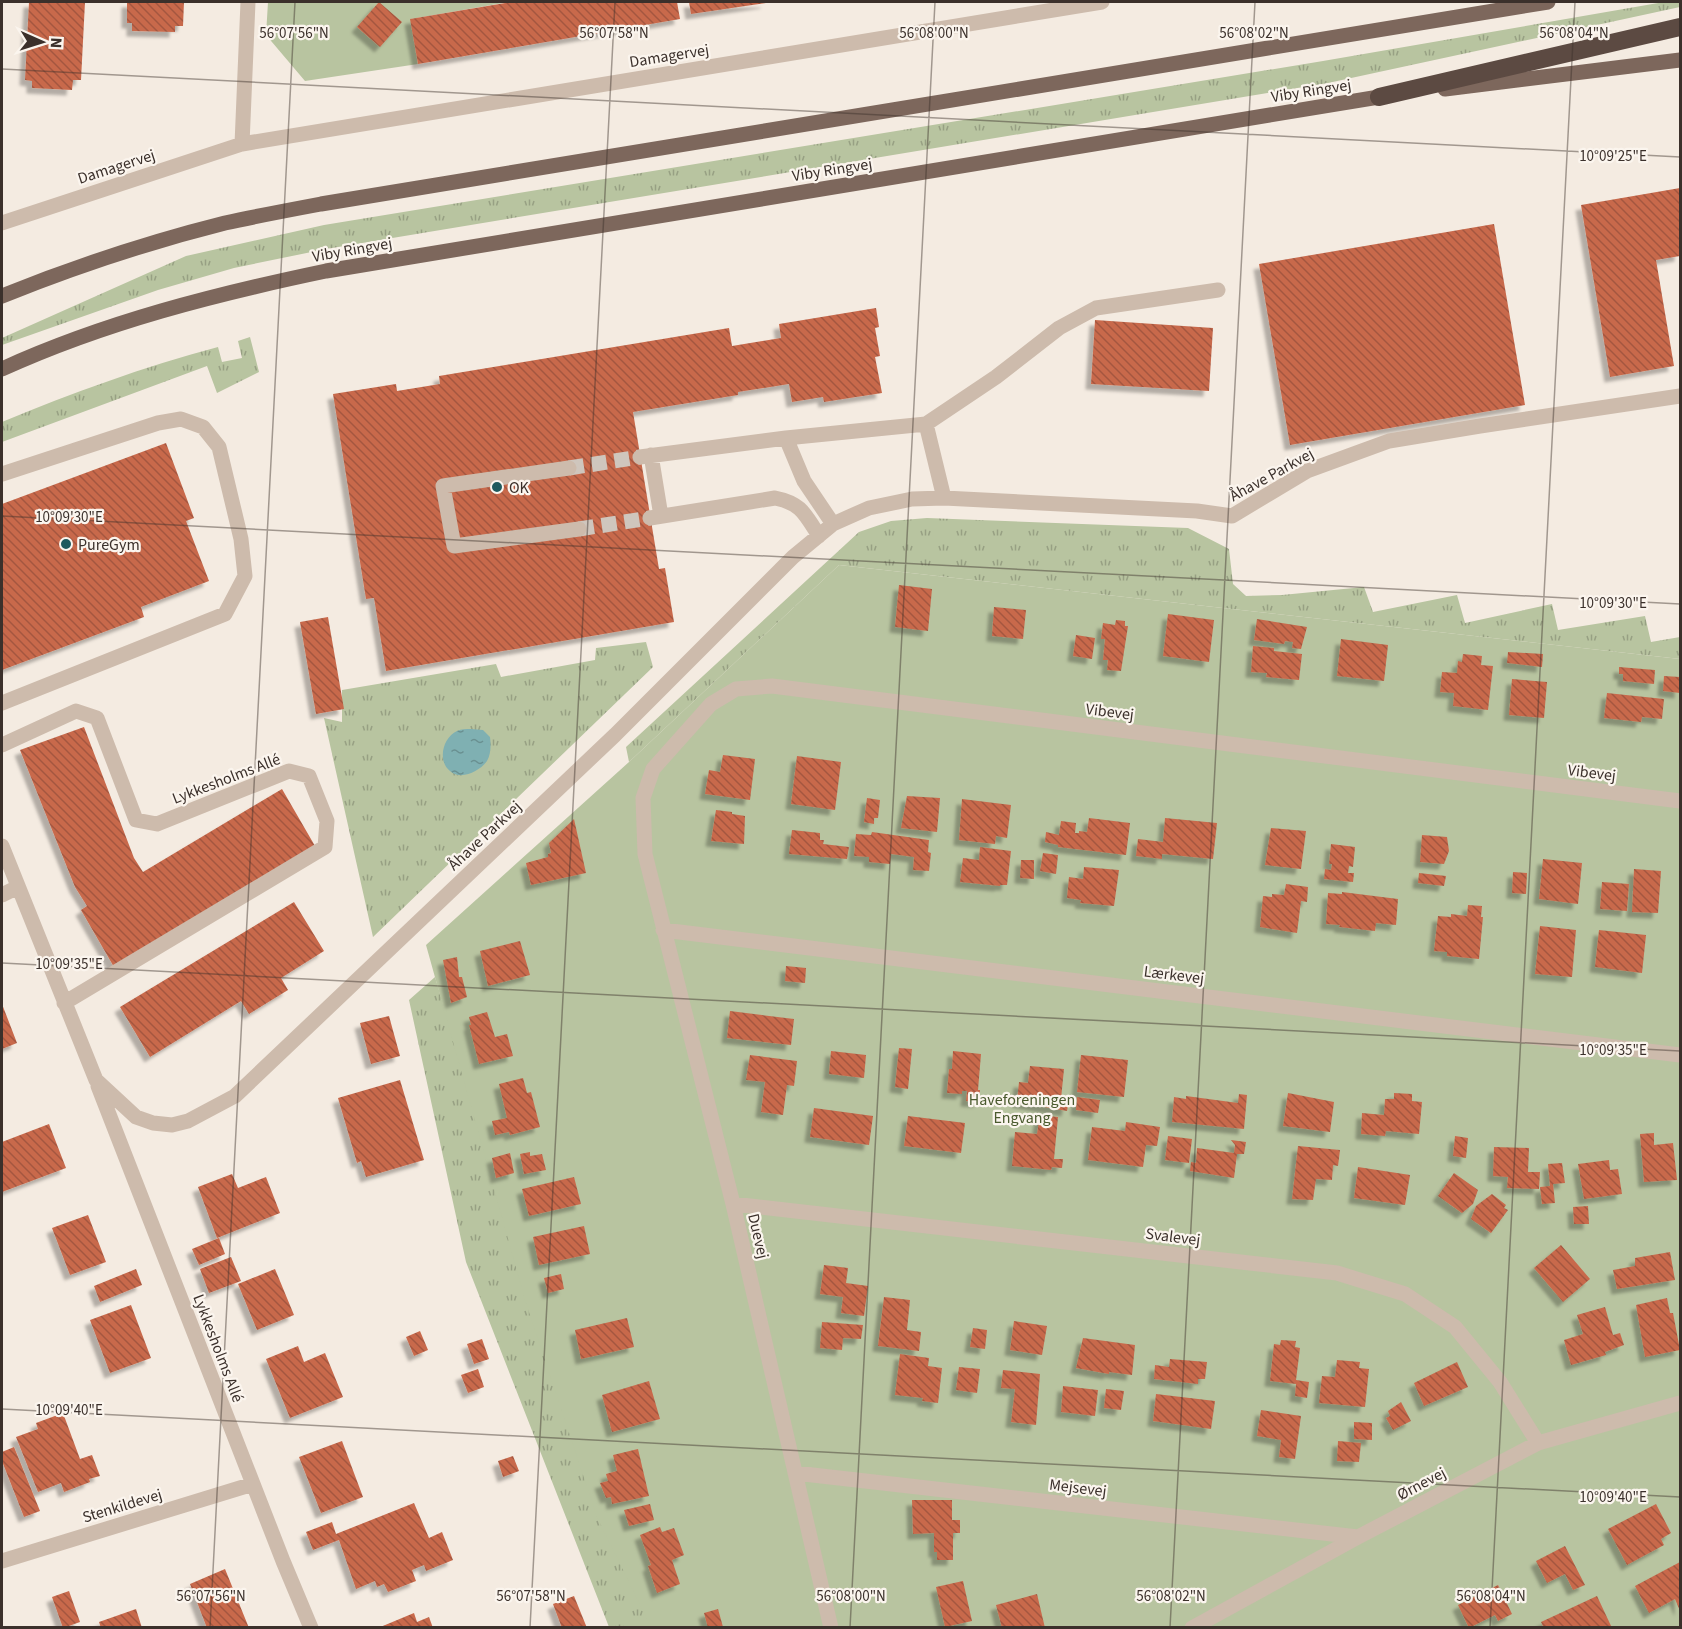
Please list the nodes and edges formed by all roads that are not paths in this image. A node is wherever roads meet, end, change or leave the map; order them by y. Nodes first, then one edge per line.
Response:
1 (248, 2) edge
2 (1102, 2) edge
3 (1548, 2) edge
4 (1680, 27) edge
5 (1680, 60) edge
6 (1379, 97) junction
7 (242, 144) junction
8 (2, 224) edge
9 (1218, 290) dead end
10 (2, 296) edge
11 (2, 369) edge
12 (1680, 396) edge
13 (926, 424) junction
14 (786, 438) junction
15 (569, 468) tunnel mouth
16 (2, 474) edge
17 (944, 498) junction
18 (833, 524) junction
19 (579, 529) tunnel mouth
20 (819, 536) junction
21 (2, 704) edge
22 (2, 745) edge
23 (1680, 801) edge
24 (2, 846) edge
25 (645, 854) joint
26 (18, 887) junction
27 (2, 895) edge
28 (663, 930) junction
29 (64, 1003) junction
30 (1680, 1055) edge
31 (96, 1080) junction
32 (153, 1123) joint
33 (733, 1204) junction
34 (1680, 1403) edge
35 (1538, 1443) junction
36 (795, 1473) junction
37 (253, 1484) junction
38 (1358, 1537) junction
39 (2, 1560) edge
40 (311, 1628) edge
41 (831, 1628) edge
42 (1192, 1628) edge

1 - 7 street
2 - 7 street, Damagervej
3 - 10 main road
4 - 6 highway
5 - 6 main road, Viby Ringvej
6 - 11 main road, Viby Ringvej
7 - 8 street, Damagervej
9 - 13 street
12 - 17 street, Åhave Parkvej
13 - 14 street
13 - 17 street
14 - 18 street
14 - 20 street
15 - 19 street
16 - 21 street
17 - 18 street, Åhave Parkvej
18 - 20 street, Åhave Parkvej
20 - 32 street, Åhave Parkvej
22 - 29 street, Lykkesholms Allé
23 - 25 street, Vibevej
24 - 26 street, Lykkesholms Allé
25 - 28 street, Duevej
26 - 27 street
26 - 29 street, Lykkesholms Allé
28 - 30 street, Lærkevej
28 - 33 street, Duevej
29 - 31 street, Lykkesholms Allé
31 - 32 street, Lykkesholms Allé
31 - 37 street, Lykkesholms Allé
33 - 35 street, Svalevej
33 - 36 street, Duevej
34 - 35 street, Ørnevej
35 - 38 street, Ørnevej
36 - 38 street, Mejsevej
36 - 41 street, Duevej
37 - 39 street, Stenkildevej
37 - 40 street, Lykkesholms Allé
38 - 42 street, Ørnevej

